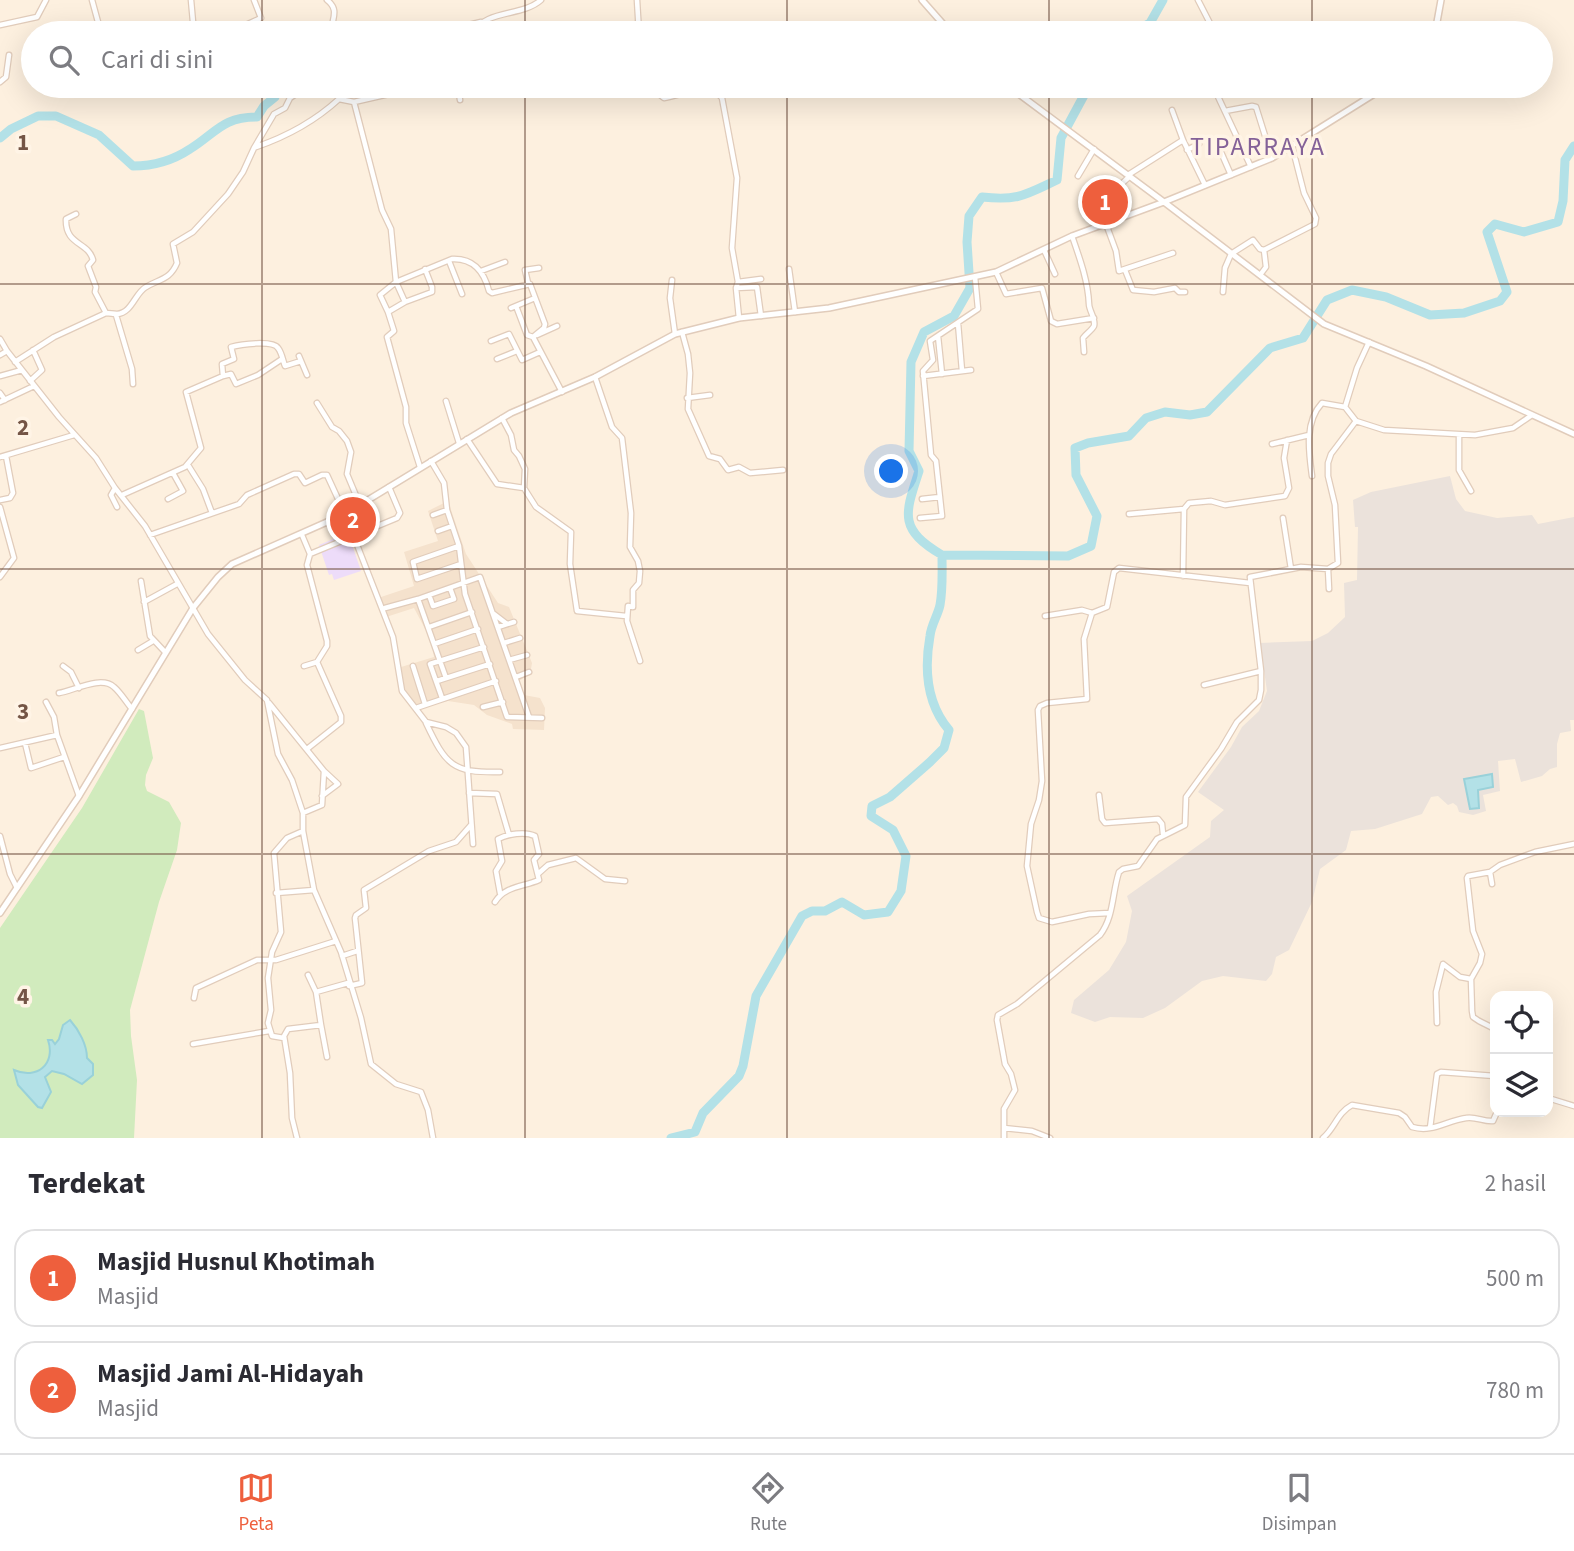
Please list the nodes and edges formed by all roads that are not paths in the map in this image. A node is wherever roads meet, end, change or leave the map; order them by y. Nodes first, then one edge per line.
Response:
1 (46, 0) edge
2 (92, 0) edge
3 (191, 0) edge
4 (254, 0) edge
5 (327, 0) edge
6 (541, 0) edge
7 (637, 0) edge
8 (922, 0) edge
9 (1198, 0) edge
10 (1441, 0) edge
11 (98, 21) edge
12 (193, 21) edge
13 (254, 21) edge
14 (335, 21) edge
15 (484, 21) edge
16 (637, 21) edge
17 (940, 21) edge
18 (1209, 21) edge
19 (1437, 21) edge
20 (0, 25) edge
21 (9, 55) dead end
22 (0, 82) edge
23 (290, 98) edge
24 (372, 98) edge
25 (722, 98) edge
26 (1025, 98) edge
27 (1219, 98) edge
28 (1368, 98) edge
29 (339, 99) joint
30 (354, 102) junction
31 (1172, 110) dead end
32 (1225, 111) junction
33 (1183, 140) junction
34 (1217, 143) dead end
35 (1199, 144) dead end
36 (1292, 146) junction
37 (254, 148) junction
38 (1094, 149) junction
39 (1187, 150) junction
40 (1272, 158) junction
41 (1251, 167) junction
42 (1079, 176) dead end
43 (1129, 176) junction
44 (1231, 176) junction
45 (1205, 185) junction
46 (1105, 193) dead end
47 (1164, 202) junction
48 (76, 214) dead end
49 (1106, 224) junction
50 (1072, 236) junction
51 (1044, 250) junction
52 (1264, 250) junction
53 (1172, 253) dead end
54 (1231, 254) junction
55 (449, 261) junction
56 (505, 262) dead end
57 (540, 268) dead end
58 (425, 269) junction
59 (789, 269) dead end
60 (1125, 270) junction
61 (481, 271) junction
62 (996, 272) junction
63 (1055, 274) dead end
64 (1259, 276) junction
65 (974, 278) junction
66 (761, 279) dead end
67 (672, 280) dead end
68 (396, 282) junction
69 (528, 283) junction
70 (737, 285) junction
71 (1185, 292) dead end
72 (1223, 292) dead end
73 (462, 294) dead end
74 (535, 298) junction
75 (405, 302) junction
76 (388, 312) junction
77 (106, 313) junction
78 (795, 313) junction
79 (116, 315) junction
80 (761, 316) junction
81 (739, 318) junction
82 (1094, 318) junction
83 (958, 323) junction
84 (557, 326) dead end
85 (682, 332) junction
86 (675, 334) junction
87 (938, 336) junction
88 (533, 337) junction
89 (0, 339) edge
90 (491, 341) dead end
91 (1369, 342) junction
92 (33, 350) junction
93 (7, 351) junction
94 (517, 351) junction
95 (540, 352) junction
96 (1084, 352) dead end
97 (0, 355) edge
98 (282, 359) junction
99 (497, 359) dead end
100 (15, 362) junction
101 (22, 370) junction
102 (971, 370) dead end
103 (962, 371) junction
104 (942, 374) junction
105 (0, 376) edge
106 (307, 376) dead end
107 (923, 376) junction
108 (222, 377) junction
109 (595, 377) junction
110 (30, 381) junction
111 (133, 384) dead end
112 (34, 386) junction
113 (562, 392) junction
114 (0, 393) edge
115 (709, 395) dead end
116 (687, 398) junction
117 (2, 401) edge
118 (446, 401) dead end
119 (317, 403) dead end
120 (1345, 407) junction
121 (1532, 415) junction
122 (502, 418) junction
123 (1356, 421) junction
124 (1574, 434) edge
125 (74, 435) junction
126 (1309, 435) junction
127 (1459, 435) junction
128 (466, 439) junction
129 (1287, 440) junction
130 (459, 443) junction
131 (1272, 444) dead end
132 (3, 457) edge
133 (431, 460) junction
134 (188, 464) junction
135 (420, 467) junction
136 (783, 470) dead end
137 (173, 472) junction
138 (1312, 476) dead end
139 (389, 486) junction
140 (115, 488) junction
141 (524, 488) junction
142 (1471, 491) dead end
143 (121, 495) junction
144 (940, 497) junction
145 (168, 499) dead end
146 (922, 499) dead end
147 (0, 500) edge
148 (360, 505) junction
149 (117, 507) dead end
150 (0, 508) edge
151 (1184, 509) junction
152 (447, 510) junction
153 (212, 513) junction
154 (345, 513) junction
155 (1129, 514) dead end
156 (433, 515) dead end
157 (920, 518) dead end
158 (1283, 518) dead end
159 (452, 526) junction
160 (439, 531) dead end
161 (150, 535) junction
162 (302, 535) junction
163 (353, 536) junction
164 (459, 545) junction
165 (310, 554) junction
166 (461, 564) junction
167 (1291, 569) junction
168 (1328, 569) junction
169 (1183, 576) junction
170 (0, 577) edge
171 (141, 581) dead end
172 (1250, 583) junction
173 (177, 584) junction
174 (462, 584) junction
175 (450, 588) junction
176 (1329, 589) dead end
177 (429, 595) junction
178 (418, 599) junction
179 (144, 602) junction
180 (192, 608) junction
181 (385, 608) dead end
182 (471, 611) junction
183 (1092, 613) junction
184 (494, 614) junction
185 (626, 616) junction
186 (1045, 616) dead end
187 (514, 622) dead end
188 (507, 624) junction
189 (498, 626) junction
190 (429, 627) junction
191 (478, 629) junction
192 (520, 638) dead end
193 (153, 641) junction
194 (504, 643) junction
195 (435, 644) junction
196 (484, 647) junction
197 (138, 650) dead end
198 (165, 652) junction
199 (527, 654) dead end
200 (509, 660) junction
201 (440, 661) junction
202 (640, 661) dead end
203 (317, 662) junction
204 (490, 664) junction
205 (63, 666) dead end
206 (304, 666) dead end
207 (413, 666) dead end
208 (1261, 671) junction
209 (529, 673) dead end
210 (516, 677) junction
211 (446, 678) junction
212 (437, 681) junction
213 (496, 681) junction
214 (1204, 685) dead end
215 (79, 688) junction
216 (59, 694) dead end
217 (442, 698) junction
218 (267, 700) junction
219 (46, 702) dead end
220 (503, 702) junction
221 (425, 704) junction
222 (416, 708) junction
223 (483, 708) dead end
224 (132, 709) junction
225 (529, 717) junction
226 (542, 718) dead end
227 (426, 722) junction
228 (57, 735) junction
229 (25, 743) junction
230 (0, 748) edge
231 (307, 749) junction
232 (64, 757) junction
233 (324, 771) junction
234 (468, 771) junction
235 (500, 772) dead end
236 (469, 793) junction
237 (1099, 795) dead end
238 (79, 796) junction
239 (322, 796) junction
240 (303, 813) junction
241 (471, 825) junction
242 (303, 831) junction
243 (1163, 834) junction
244 (509, 835) junction
245 (0, 836) edge
246 (472, 844) dead end
247 (1574, 844) edge
248 (1490, 872) junction
249 (539, 873) junction
250 (625, 881) dead end
251 (1492, 884) dead end
252 (18, 889) junction
253 (314, 890) junction
254 (500, 893) junction
255 (276, 894) junction
256 (495, 902) dead end
257 (0, 913) edge
258 (1110, 913) junction
259 (336, 941) junction
260 (358, 950) junction
261 (342, 956) junction
262 (271, 960) junction
263 (308, 975) dead end
264 (1471, 979) junction
265 (349, 984) junction
266 (316, 992) junction
267 (194, 998) dead end
268 (1437, 1023) dead end
269 (321, 1025) junction
270 (1490, 1026) edge
271 (269, 1031) junction
272 (284, 1038) junction
273 (193, 1044) dead end
274 (327, 1057) dead end
275 (1490, 1076) edge
276 (1553, 1099) edge
277 (1574, 1105) edge
278 (1495, 1117) edge
279 (1004, 1128) junction
280 (1430, 1128) junction
281 (297, 1138) edge
282 (433, 1138) edge
283 (1004, 1138) edge
284 (1050, 1138) edge
285 (1323, 1138) edge

1 - 20 street
2 - 11 street
3 - 12 street
4 - 13 street
5 - 14 street
6 - 15 street
7 - 16 street
8 - 17 street
9 - 18 street
10 - 19 street
21 - 22 street
23 - 37 street
24 - 30 street
25 - 70 street
26 - 38 street
27 - 32 street
28 - 36 street
29 - 30 street
29 - 37 street
30 - 68 street
31 - 33 street
32 - 40 street
32 - 41 street
33 - 39 street
33 - 43 street
34 - 44 street
35 - 39 street
36 - 40 street
36 - 52 street
37 - 79 street
38 - 42 street
38 - 43 street
39 - 45 street
40 - 41 street
41 - 44 street
43 - 46 street
43 - 47 street
44 - 45 street
45 - 47 street
47 - 49 street
47 - 54 street
48 - 77 street
49 - 50 street
49 - 60 street
50 - 51 street
50 - 82 street
51 - 62 street
51 - 63 street
52 - 54 street
52 - 64 street
53 - 60 street
54 - 64 street
54 - 72 street
55 - 58 street
55 - 61 street
55 - 73 street
56 - 61 street
57 - 69 street
58 - 68 street
58 - 75 street
59 - 78 street
60 - 71 street
61 - 69 street
62 - 65 street
62 - 82 street
64 - 91 street
65 - 78 street
65 - 83 street
66 - 70 street
67 - 86 street
68 - 75 street
68 - 76 street
69 - 74 street
70 - 80 street
70 - 81 street
74 - 88 street
74 - 88 street
75 - 76 street
76 - 135 street
77 - 79 street
77 - 92 street
78 - 80 street
79 - 111 street
80 - 81 street
81 - 85 street
82 - 96 street
83 - 87 street
83 - 103 street
84 - 88 street
85 - 86 street
85 - 116 street
86 - 109 street
87 - 104 street
87 - 107 street
88 - 95 street
89 - 93 street
90 - 94 street
91 - 120 street
91 - 121 street
92 - 100 street
92 - 110 street
93 - 97 street
93 - 100 street
94 - 95 street
94 - 99 street
95 - 113 street
98 - 106 street
98 - 108 street
98 - 108 street
100 - 101 street
101 - 105 street
101 - 110 street
102 - 103 street
103 - 104 street
104 - 107 street
107 - 144 street
108 - 134 street
109 - 113 street
109 - 185 street
110 - 112 street
112 - 117 street
112 - 125 street
113 - 122 street
114 - 117 street
115 - 116 street
116 - 136 street
118 - 130 street
119 - 148 street
120 - 123 street
120 - 126 street
121 - 124 street
121 - 127 street
122 - 128 street
122 - 141 street
123 - 127 street
123 - 168 street
125 - 132 street
125 - 140 street
126 - 129 street
126 - 138 street
127 - 142 street
128 - 130 street
128 - 141 street
129 - 131 street
129 - 151 street
130 - 133 street
132 - 147 street
133 - 135 street
133 - 152 street
134 - 137 street
134 - 153 street
135 - 139 street
137 - 143 street
137 - 145 street
139 - 148 street
139 - 163 street
140 - 143 street
140 - 149 street
141 - 185 street
143 - 161 street
144 - 146 street
144 - 157 street
148 - 154 street
150 - 170 street
151 - 155 street
151 - 169 street
152 - 156 street
152 - 159 street
153 - 154 street
153 - 161 street
154 - 162 street
154 - 163 street
158 - 167 street
159 - 160 street
159 - 164 street
161 - 173 street
162 - 165 street
162 - 180 street
163 - 165 street
163 - 222 street
164 - 166 street
164 - 166 street
165 - 203 street
166 - 174 street
167 - 168 street
167 - 172 street
168 - 176 street
169 - 172 street
169 - 183 street
171 - 179 street
172 - 208 street
173 - 179 street
173 - 180 street
174 - 175 street
174 - 182 street
174 - 184 street
175 - 177 street
175 - 177 street
177 - 178 street
178 - 181 street
178 - 190 street
179 - 193 street
180 - 198 street
180 - 218 street
182 - 190 street
182 - 191 street
183 - 186 street
183 - 258 street
184 - 188 street
184 - 189 street
185 - 202 street
187 - 188 street
188 - 189 street
189 - 194 street
190 - 195 street
191 - 195 street
191 - 196 street
192 - 194 street
193 - 197 street
193 - 198 street
194 - 200 street
195 - 201 street
196 - 201 street
196 - 204 street
198 - 224 street
199 - 200 street
200 - 210 street
201 - 211 street
201 - 212 street
203 - 206 street
203 - 231 street
204 - 211 street
204 - 213 street
205 - 215 street
207 - 221 street
208 - 214 street
208 - 243 street
209 - 210 street
210 - 225 street
211 - 212 street
212 - 217 street
213 - 217 street
213 - 220 street
215 - 216 street
215 - 224 street
217 - 221 street
218 - 231 street
218 - 240 street
219 - 228 street
220 - 223 street
220 - 225 street
221 - 222 street
222 - 227 street
224 - 238 street
225 - 226 street
227 - 234 street
227 - 234 street
228 - 229 street
228 - 232 street
229 - 230 street
229 - 232 street
231 - 233 street
232 - 238 street
233 - 239 street
233 - 239 street
234 - 235 street
234 - 236 street
236 - 241 street
236 - 244 street
237 - 243 street
238 - 252 street
239 - 240 street
240 - 242 street
241 - 246 street
241 - 260 street
242 - 253 street
242 - 255 street
243 - 258 street
244 - 249 street
244 - 254 street
245 - 252 street
247 - 248 street
248 - 251 street
248 - 264 street
249 - 250 street
249 - 254 street
252 - 257 street
253 - 255 street
253 - 259 street
254 - 256 street
255 - 262 street
258 - 279 street
259 - 261 street
259 - 262 street
260 - 261 street
260 - 265 street
261 - 265 street
262 - 267 street
262 - 271 street
263 - 266 street
264 - 268 street
264 - 270 street
265 - 266 street
265 - 282 street
266 - 269 street
269 - 272 street
269 - 274 street
271 - 272 street
271 - 273 street
272 - 281 street
275 - 280 street
276 - 277 street
278 - 280 street
279 - 283 street
279 - 284 street
280 - 285 street

